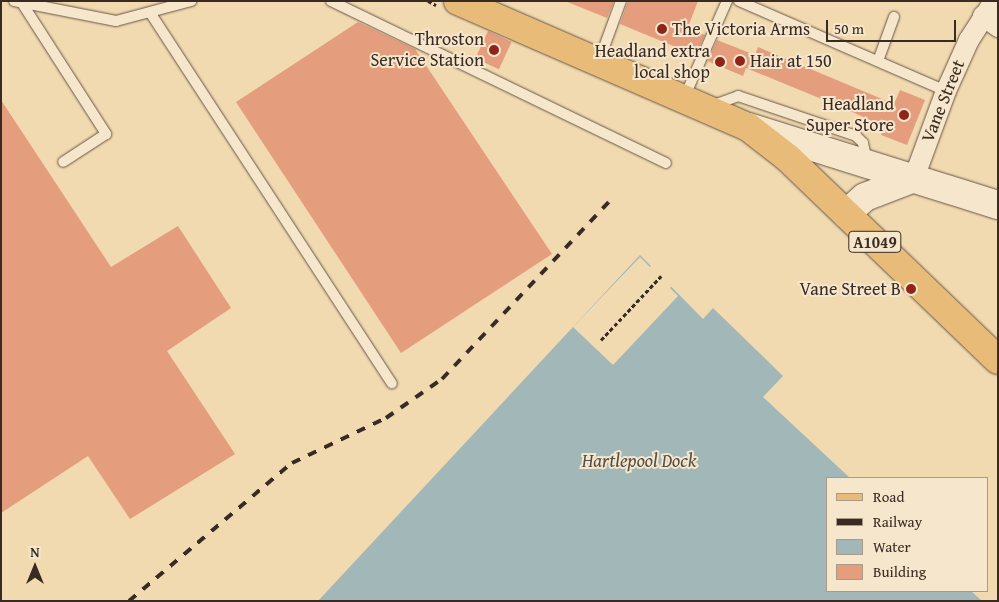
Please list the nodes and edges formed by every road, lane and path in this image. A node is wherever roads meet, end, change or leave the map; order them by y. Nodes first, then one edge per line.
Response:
1 (191, 1) edge
2 (331, 1) edge
3 (428, 1) edge
4 (622, 1) edge
5 (726, 1) edge
6 (739, 1) edge
7 (18, 2) edge
8 (452, 5) edge
9 (151, 14) junction
10 (991, 15) edge
11 (894, 17) dead end
12 (878, 61) junction
13 (599, 62) junction
14 (946, 91) junction
15 (694, 104) junction
16 (748, 127) junction
17 (63, 162) dead end
18 (666, 163) dead end
19 (868, 164) junction
20 (914, 178) junction
21 (998, 205) edge
22 (846, 214) junction
23 (661, 276) dead end
24 (601, 340) dead end
25 (998, 360) edge
26 (392, 382) dead end

1 - 9 lane
2 - 18 lane
3 - 8 path
4 - 13 lane
5 - 15 lane
6 - 12 lane
7 - 9 lane
7 - 17 lane
8 - 13 main road, A1049
9 - 26 lane
10 - 14 street, Vane Street
11 - 12 lane
12 - 14 lane
13 - 15 main road, A1049
14 - 20 street, Vane Street
15 - 16 main road, A1049
15 - 19 lane
16 - 19 street
16 - 22 main road, A1049
19 - 20 street
20 - 21 street
20 - 22 street
22 - 25 main road, A1049
23 - 24 path

